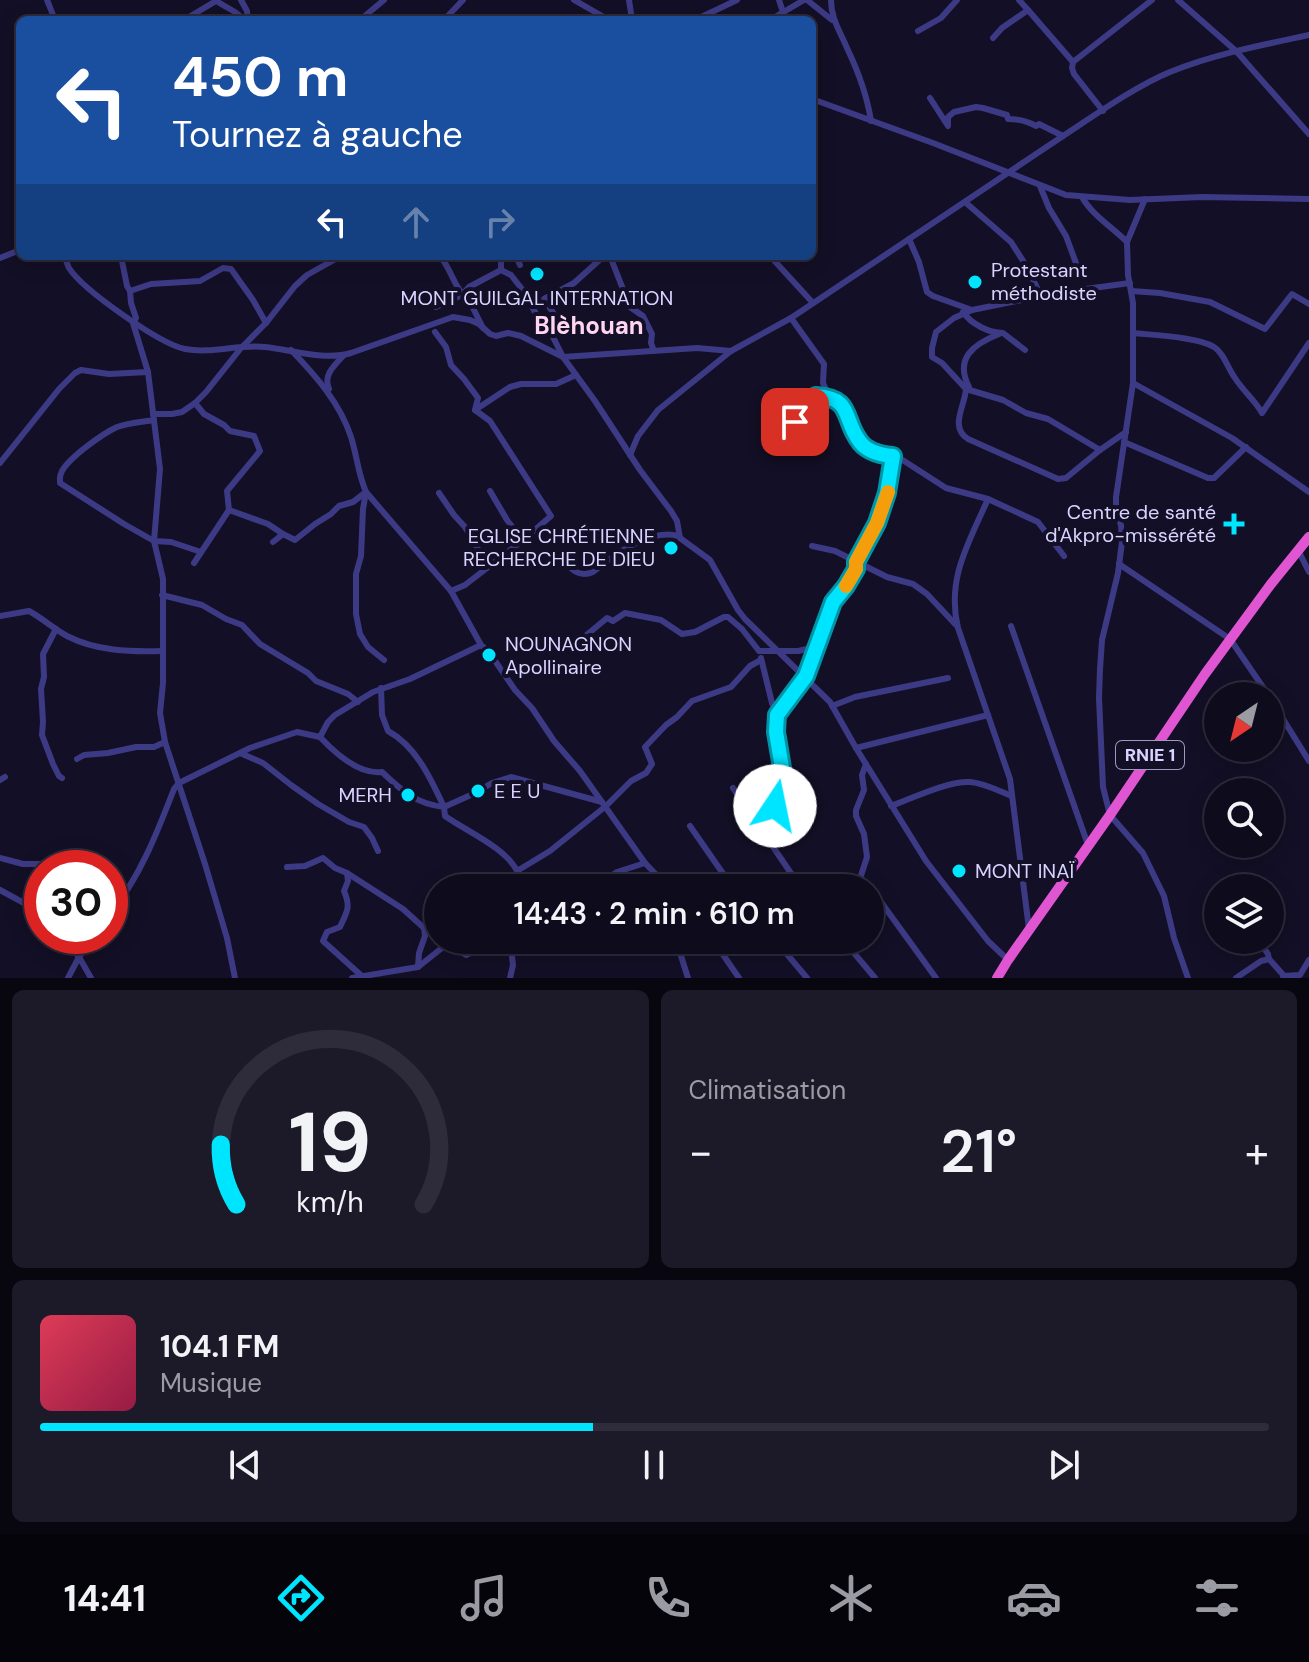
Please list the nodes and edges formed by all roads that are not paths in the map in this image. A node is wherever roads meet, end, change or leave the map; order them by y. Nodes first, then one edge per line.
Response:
1 (384, 0) edge
2 (463, 0) edge
3 (574, 0) edge
4 (737, 0) edge
5 (779, 0) edge
6 (805, 0) edge
7 (831, 0) edge
8 (957, 0) edge
9 (1019, 0) edge
10 (1152, 0) edge
11 (1178, 0) edge
12 (1028, 10) junction
13 (783, 12) junction
14 (191, 16) edge
15 (240, 16) edge
16 (365, 16) edge
17 (448, 16) edge
18 (602, 16) edge
19 (703, 16) edge
20 (776, 16) edge
21 (834, 22) junction
22 (918, 31) dead end
23 (1309, 35) edge
24 (993, 38) dead end
25 (1236, 51) junction
26 (1073, 62) junction
27 (930, 98) dead end
28 (816, 100) edge
29 (1103, 111) junction
30 (871, 121) junction
31 (1309, 134) edge
32 (1063, 136) junction
33 (1009, 172) junction
34 (1040, 186) junction
35 (1082, 197) junction
36 (1145, 199) junction
37 (1309, 199) edge
38 (965, 202) junction
39 (909, 239) junction
40 (1127, 242) junction
41 (66, 260) edge
42 (122, 260) edge
43 (334, 260) edge
44 (443, 260) edge
45 (501, 260) edge
46 (518, 260) edge
47 (602, 260) edge
48 (609, 260) edge
49 (774, 260) edge
50 (520, 265) dead end
51 (501, 270) junction
52 (1080, 274) dead end
53 (1130, 283) junction
54 (130, 291) junction
55 (1131, 291) junction
56 (461, 295) junction
57 (1041, 296) junction
58 (813, 303) junction
59 (1309, 304) edge
60 (436, 307) dead end
61 (972, 310) junction
62 (963, 312) junction
63 (791, 318) junction
64 (133, 323) junction
65 (266, 323) junction
66 (483, 328) junction
67 (435, 332) dead end
68 (1133, 333) junction
69 (999, 334) junction
70 (552, 335) junction
71 (1309, 343) edge
72 (241, 348) junction
73 (291, 350) junction
74 (1025, 350) dead end
75 (654, 351) junction
76 (731, 351) junction
77 (343, 356) junction
78 (563, 357) junction
79 (148, 372) junction
80 (576, 375) junction
81 (823, 383) junction
82 (1133, 383) junction
83 (968, 389) junction
84 (816, 396) junction
85 (829, 397) junction
86 (333, 400) junction
87 (195, 403) junction
88 (475, 410) junction
89 (154, 417) junction
90 (795, 422) dead end
91 (1126, 432) junction
92 (1124, 442) junction
93 (1246, 447) junction
94 (1100, 450) junction
95 (630, 455) junction
96 (893, 456) junction
97 (0, 463) edge
98 (490, 491) dead end
99 (366, 492) junction
100 (1309, 492) edge
101 (439, 493) dead end
102 (988, 499) junction
103 (229, 510) junction
104 (283, 534) junction
105 (678, 536) junction
106 (1309, 537) edge
107 (523, 540) junction
108 (154, 541) junction
109 (273, 542) dead end
110 (812, 546) dead end
111 (1298, 550) junction
112 (201, 552) junction
113 (559, 554) dead end
114 (1064, 556) dead end
115 (194, 563) dead end
116 (1119, 564) junction
117 (856, 565) junction
118 (488, 566) junction
119 (1309, 572) edge
120 (451, 591) junction
121 (162, 595) junction
122 (953, 604) junction
123 (939, 606) junction
124 (0, 616) edge
125 (1011, 626) dead end
126 (958, 628) junction
127 (56, 629) junction
128 (1230, 639) junction
129 (817, 641) junction
130 (481, 645) junction
131 (571, 648) dead end
132 (162, 651) junction
133 (759, 651) junction
134 (780, 652) junction
135 (384, 660) dead end
136 (761, 660) junction
137 (806, 676) junction
138 (948, 678) dead end
139 (1259, 682) edge
140 (381, 688) junction
141 (358, 702) junction
142 (832, 706) junction
143 (777, 715) junction
144 (988, 715) junction
145 (1284, 721) edge
146 (320, 737) junction
147 (165, 742) junction
148 (856, 748) junction
149 (240, 753) junction
150 (77, 759) dead end
151 (1309, 760) edge
152 (866, 764) junction
153 (62, 778) dead end
154 (179, 783) junction
155 (733, 788) dead end
156 (1012, 796) junction
157 (604, 804) junction
158 (891, 806) junction
159 (444, 807) junction
160 (1110, 815) junction
161 (690, 826) dead end
162 (771, 845) junction
163 (1088, 845) junction
164 (378, 851) dead end
165 (0, 858) edge
166 (645, 863) junction
167 (24, 864) edge
168 (287, 867) dead end
169 (347, 873) junction
170 (789, 873) edge
171 (614, 874) edge
172 (654, 874) edge
173 (723, 874) edge
174 (862, 874) edge
175 (128, 888) edge
176 (0, 890) edge
177 (24, 903) edge
178 (884, 906) edge
179 (1029, 929) junction
180 (77, 954) edge
181 (81, 954) edge
182 (434, 954) edge
183 (512, 954) edge
184 (680, 954) edge
185 (723, 954) edge
186 (787, 954) edge
187 (855, 954) edge
188 (1268, 954) edge
189 (79, 957) junction
190 (1269, 959) junction
191 (1008, 960) junction
192 (1309, 960) edge
193 (418, 967) junction
194 (1003, 976) edge
195 (362, 977) edge
196 (1186, 977) edge
197 (1285, 977) edge
198 (68, 978) edge
199 (91, 978) edge
200 (235, 978) edge
201 (352, 978) edge
202 (510, 978) edge
203 (688, 978) edge
204 (739, 978) edge
205 (807, 978) edge
206 (875, 978) edge
207 (936, 978) edge
208 (1236, 978) edge

1 - 16 street
2 - 17 street
3 - 18 street
4 - 19 street
5 - 13 street
6 - 13 street
6 - 21 street
7 - 21 street
8 - 22 street
9 - 12 street
10 - 26 street
11 - 25 street
12 - 24 street
12 - 26 street
13 - 20 street
14 - 15 street
21 - 30 street
23 - 25 street
25 - 29 street
25 - 31 street
26 - 29 street
27 - 32 street
28 - 30 street
29 - 32 street
30 - 33 street
32 - 33 street
33 - 34 street
33 - 38 street
34 - 35 street
34 - 52 street
35 - 36 street
35 - 40 street
36 - 37 street
36 - 40 street
38 - 39 street
38 - 57 street
39 - 58 street
39 - 61 street
40 - 53 street
41 - 64 street
42 - 54 street
43 - 65 street
44 - 56 street
45 - 51 street
46 - 50 street
47 - 70 street
48 - 75 street
49 - 58 street
51 - 56 street
51 - 70 street
53 - 55 street
53 - 57 street
54 - 64 street
54 - 65 street
55 - 59 street
55 - 68 street
56 - 60 street
56 - 66 street
57 - 61 street
58 - 63 street
61 - 62 street
62 - 69 street
62 - 83 street
63 - 76 street
63 - 81 street
64 - 72 street
64 - 79 street
65 - 72 street
66 - 77 street
66 - 78 street
67 - 88 street
68 - 71 street
68 - 82 street
69 - 74 street
69 - 83 street
70 - 78 street
72 - 73 street
72 - 87 street
73 - 77 street
73 - 86 street
75 - 76 street
75 - 78 street
76 - 95 street
77 - 86 street
78 - 80 street
79 - 89 street
79 - 97 street
80 - 88 street
80 - 95 street
81 - 84 street
81 - 85 street
82 - 91 street
82 - 93 street
83 - 94 street
83 - 94 street
84 - 85 street
84 - 90 street
85 - 96 street
86 - 99 street
87 - 89 street
87 - 103 street
88 - 107 street
89 - 108 street
89 - 108 street
91 - 92 street
91 - 94 street
92 - 93 street
92 - 116 street
93 - 100 street
95 - 105 street
96 - 102 street
96 - 117 street
98 - 107 street
99 - 104 street
99 - 120 street
99 - 135 street
101 - 118 street
102 - 114 street
102 - 122 street
103 - 104 street
103 - 112 street
104 - 109 street
105 - 113 street
105 - 134 street
106 - 111 highway, RNIE 1
107 - 118 street
108 - 112 street
108 - 121 street
110 - 117 street
111 - 119 street
111 - 128 highway, RNIE 1
112 - 115 street
116 - 128 street
116 - 160 street
117 - 123 street
117 - 129 street
118 - 120 street
120 - 130 street
121 - 132 street
121 - 141 street
122 - 123 street
122 - 126 street
123 - 126 street
124 - 127 street
125 - 163 street
126 - 144 street
127 - 132 street
127 - 153 street
128 - 139 street
128 - 160 highway, RNIE 1
129 - 134 street
129 - 137 street
130 - 140 street
130 - 157 street
131 - 133 street
132 - 147 street
133 - 134 street
133 - 136 street
134 - 137 street
136 - 143 street
136 - 157 street
137 - 142 street
137 - 143 street
138 - 142 street
140 - 141 street
140 - 159 street
141 - 146 street
142 - 148 street
143 - 162 street
144 - 148 street
144 - 156 street
145 - 151 street
146 - 149 street
146 - 159 street
147 - 150 street
147 - 154 street
148 - 152 street
149 - 154 street
149 - 164 street
152 - 158 street
152 - 174 street
154 - 175 street
154 - 200 street
155 - 162 street
156 - 158 street
156 - 179 street
157 - 159 street
157 - 159 street
157 - 166 street
158 - 191 street
160 - 163 highway, RNIE 1
160 - 196 street
161 - 173 street
162 - 170 street
163 - 179 highway, RNIE 1
165 - 167 street
166 - 171 street
166 - 172 street
168 - 169 street
169 - 193 street
169 - 195 street
176 - 177 street
178 - 207 street
179 - 191 highway, RNIE 1
180 - 189 street
181 - 189 street
182 - 193 street
183 - 202 street
184 - 203 street
185 - 204 street
186 - 205 street
187 - 206 street
188 - 190 street
189 - 198 street
189 - 199 street
190 - 197 street
190 - 208 street
191 - 194 highway, RNIE 1
192 - 197 street
193 - 195 street
195 - 201 street

